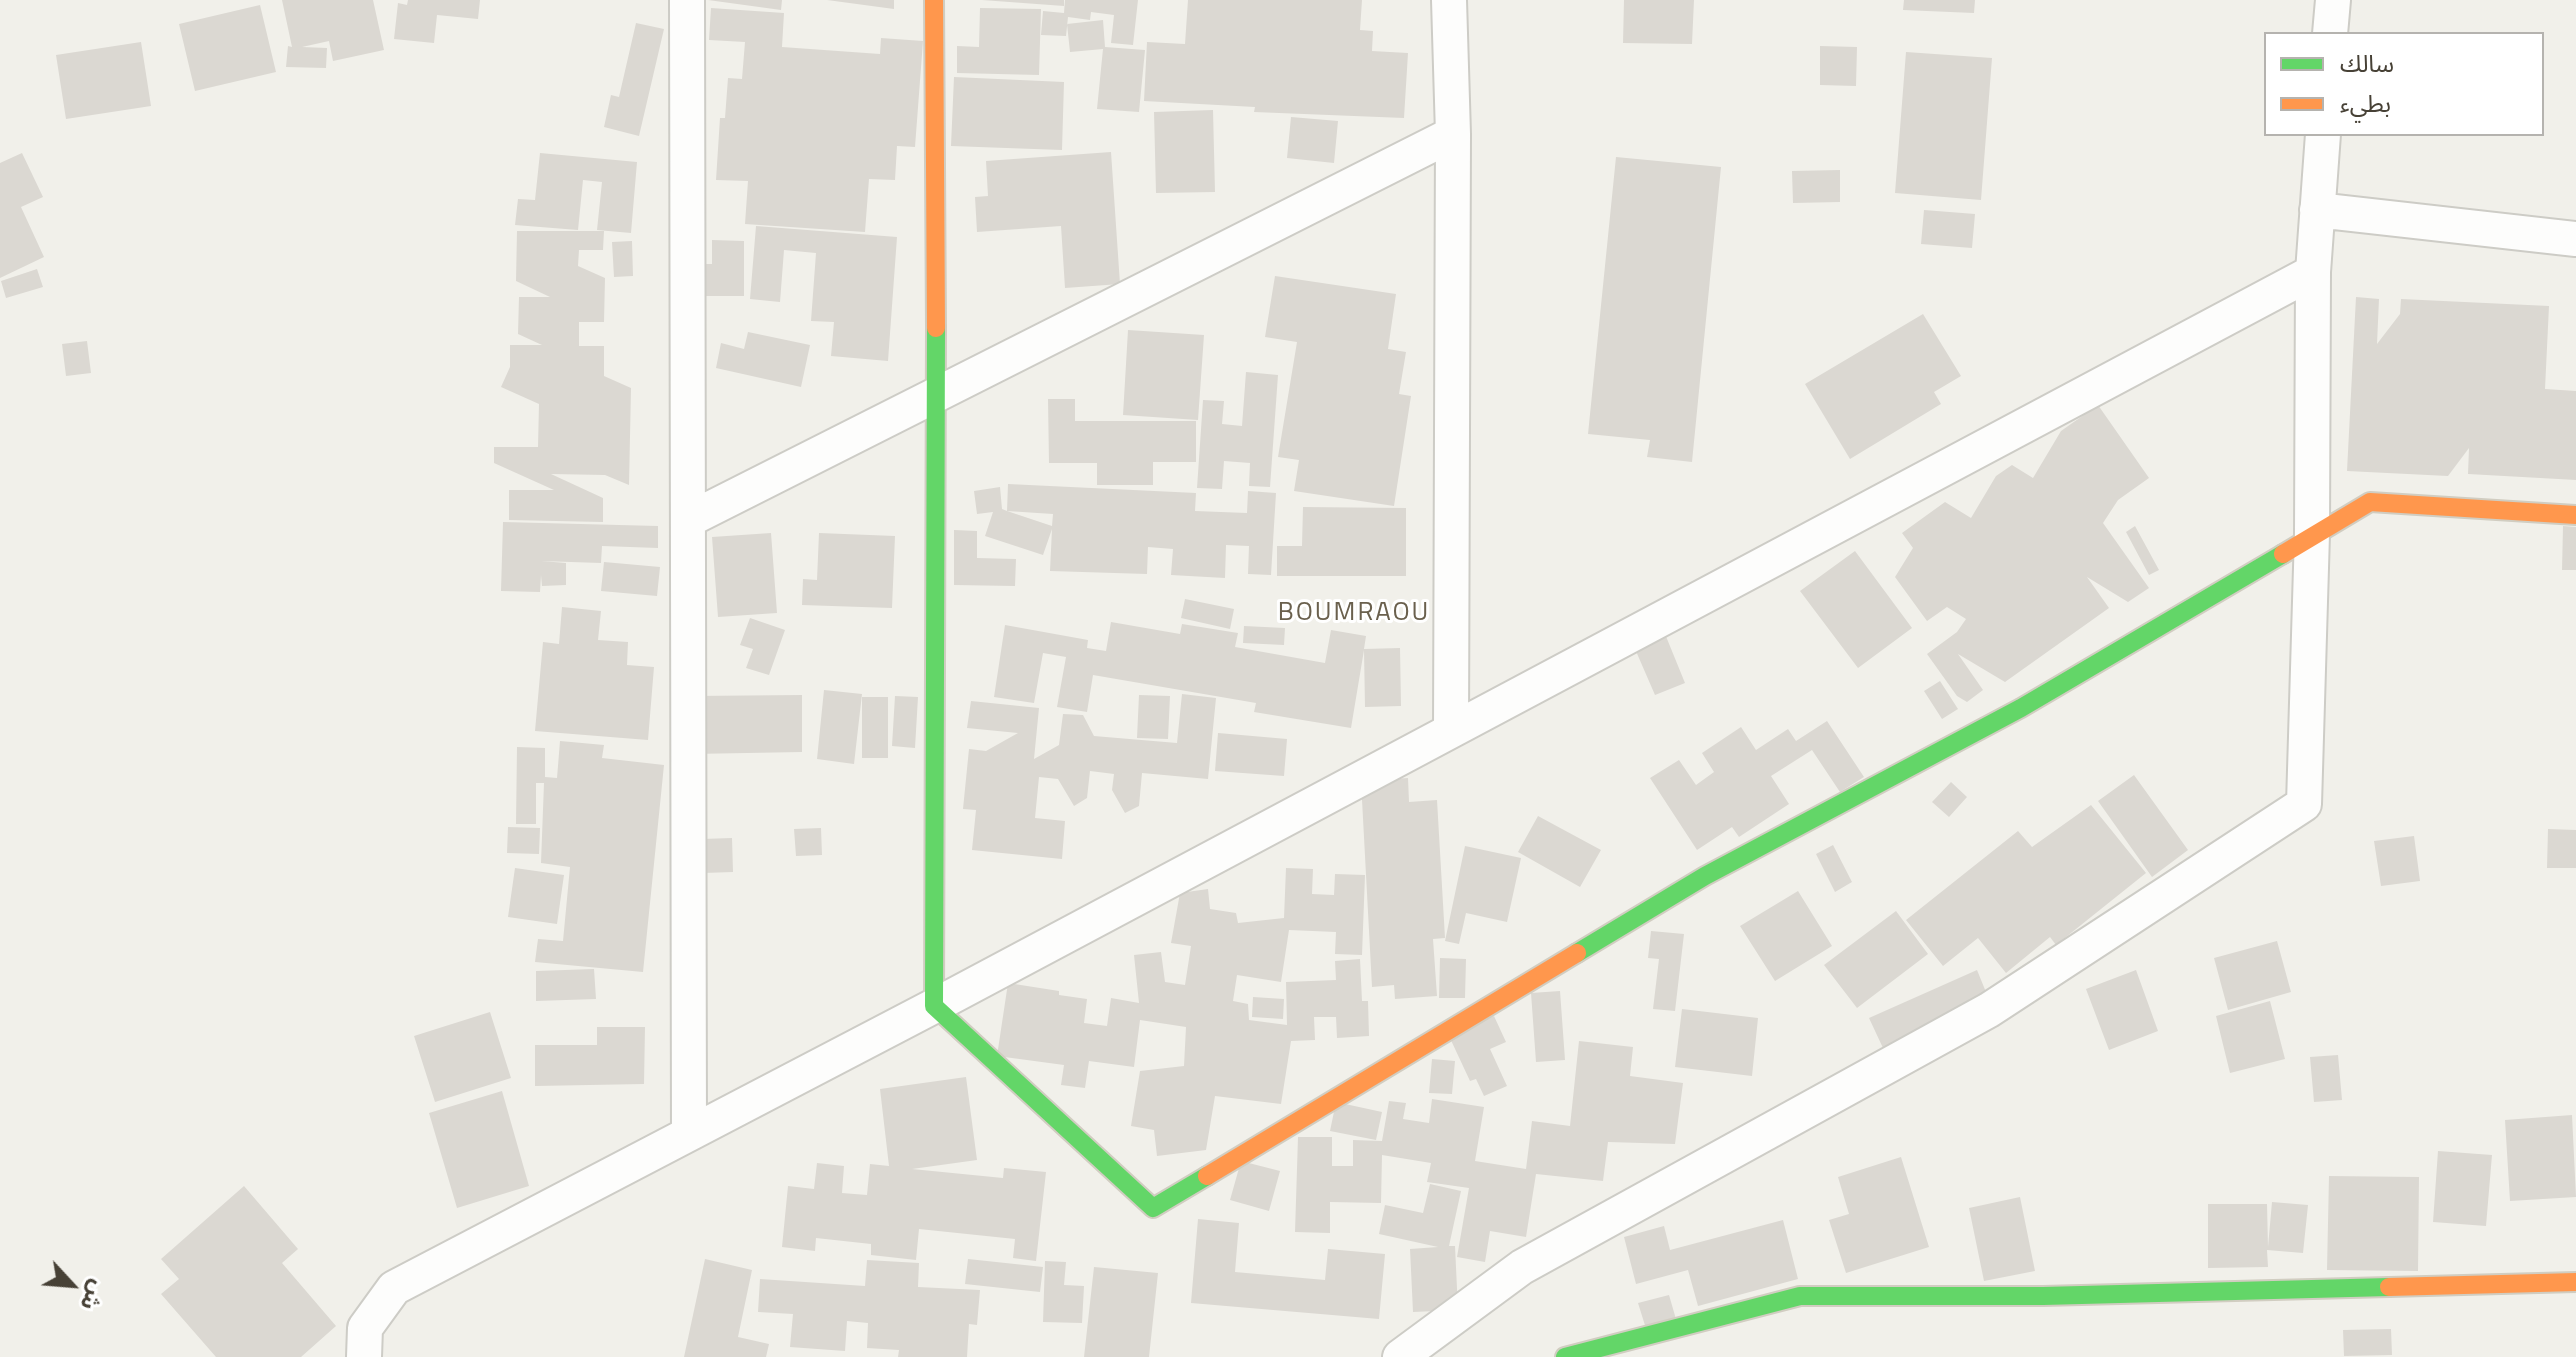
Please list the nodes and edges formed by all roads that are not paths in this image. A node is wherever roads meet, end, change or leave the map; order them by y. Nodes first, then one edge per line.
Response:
1 (687, 0) edge
2 (934, 0) edge
3 (1449, 0) edge
4 (2333, 0) edge
5 (2330, 32) edge
6 (1453, 134) junction
7 (2323, 136) edge
8 (2317, 210) junction
9 (2576, 239) edge
10 (2313, 272) junction
11 (937, 395) junction
12 (2576, 515) edge
13 (688, 520) junction
14 (2312, 534) junction
15 (1451, 729) junction
16 (934, 1006) junction
17 (689, 1131) junction
18 (2576, 1282) edge
19 (364, 1357) edge
20 (1400, 1357) edge
21 (1565, 1357) edge

1 - 13 street
2 - 11 street
3 - 6 street
4 - 5 street
6 - 11 street
6 - 15 street
7 - 8 street
8 - 9 street
8 - 10 street
10 - 14 street
10 - 15 street
11 - 13 street
11 - 16 street
12 - 14 street
13 - 17 street
14 - 16 street
14 - 20 street
15 - 16 street
16 - 17 street
17 - 19 street
18 - 21 street

